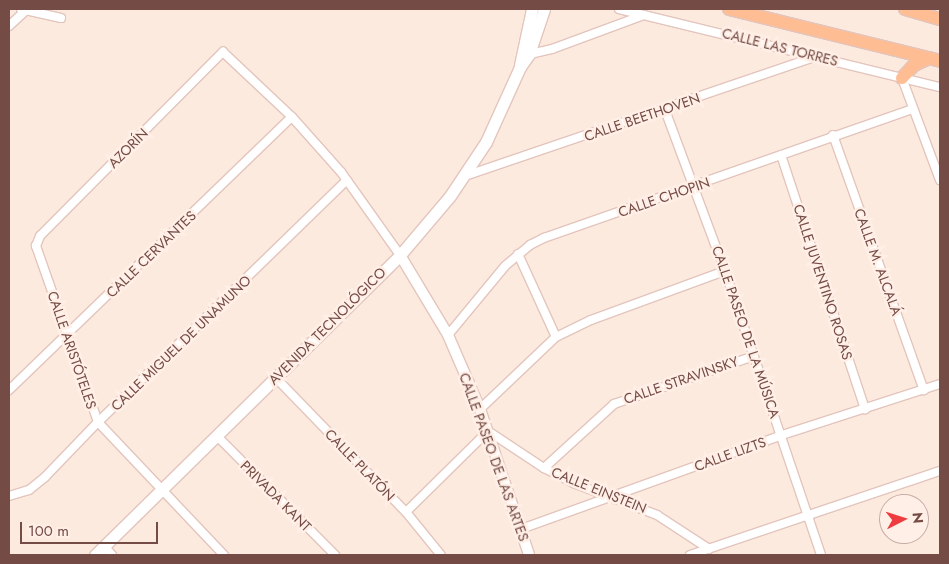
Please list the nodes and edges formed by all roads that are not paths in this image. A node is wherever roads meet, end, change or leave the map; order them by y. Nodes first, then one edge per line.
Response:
1 (24, 9) edge
2 (532, 9) edge
3 (544, 9) edge
4 (620, 9) edge
5 (729, 9) edge
6 (905, 9) edge
7 (644, 15) junction
8 (61, 18) dead end
9 (940, 19) edge
10 (9, 26) edge
11 (890, 48) junction
12 (223, 52) joint
13 (525, 55) junction
14 (818, 56) junction
15 (935, 59) edge
16 (902, 78) junction
17 (940, 87) edge
18 (914, 109) junction
19 (665, 110) junction
20 (292, 117) junction
21 (833, 135) junction
22 (781, 155) junction
23 (937, 160) edge
24 (465, 176) junction
25 (347, 180) junction
26 (940, 180) edge
27 (693, 187) junction
28 (36, 246) joint
29 (518, 254) junction
30 (400, 256) junction
31 (725, 271) junction
32 (67, 335) junction
33 (448, 335) junction
34 (556, 338) junction
35 (754, 356) junction
36 (275, 378) junction
37 (940, 384) edge
38 (9, 390) edge
39 (924, 390) junction
40 (480, 409) junction
41 (865, 409) junction
42 (98, 422) junction
43 (488, 431) junction
44 (217, 436) junction
45 (782, 436) junction
46 (544, 468) junction
47 (940, 470) edge
48 (162, 489) junction
49 (9, 496) edge
50 (611, 497) junction
51 (406, 512) junction
52 (809, 516) junction
53 (521, 529) junction
54 (104, 546) junction
55 (709, 549) junction
56 (95, 555) edge
57 (112, 555) edge
58 (224, 555) edge
59 (335, 555) edge
60 (441, 555) edge
61 (530, 555) edge
62 (690, 555) edge
63 (821, 555) edge

1 - 8 street
1 - 10 street
2 - 13 main road
3 - 13 main road
4 - 7 street, CALLE LAS TORRES
5 - 11 main road
6 - 9 main road
7 - 13 street
7 - 14 street, CALLE LAS TORRES
11 - 15 main road
11 - 16 main road
12 - 20 street, CALLE PASEO DE LAS ARTES
12 - 28 street, AZORÍN
13 - 24 main road, AVENIDA TECNOLÓGICO
14 - 16 street, CALLE LAS TORRES
14 - 19 street, CALLE BEETHOVEN
15 - 16 main road
16 - 17 street, CALLE LAS TORRES
16 - 18 street
18 - 21 street, CALLE CHOPIN
18 - 23 street
19 - 24 street, CALLE BEETHOVEN
19 - 27 street, CALLE PASEO DE LA MÚSICA
20 - 25 street, CALLE PASEO DE LAS ARTES
20 - 32 street, CALLE CERVANTES
21 - 22 street, CALLE CHOPIN
21 - 39 street, CALLE M. ALCALÁ
22 - 27 street, CALLE CHOPIN
22 - 41 street, CALLE JUVENTINO ROSAS
23 - 26 street
24 - 30 main road, AVENIDA TECNOLÓGICO
25 - 30 street, CALLE PASEO DE LAS ARTES
25 - 42 street, CALLE MIGUEL DE UNAMUNO
27 - 29 street, CALLE CHOPIN
27 - 31 street, CALLE PASEO DE LA MÚSICA
28 - 32 street, CALLE ARISTÓTELES
29 - 33 street, CALLE CHOPIN
29 - 34 street
30 - 33 street, CALLE PASEO DE LAS ARTES
30 - 36 main road, AVENIDA TECNOLÓGICO
31 - 34 street
31 - 35 street, CALLE PASEO DE LA MÚSICA
32 - 38 street, CALLE CERVANTES
32 - 42 street, CALLE ARISTÓTELES
33 - 40 street, CALLE PASEO DE LAS ARTES
34 - 40 street
35 - 45 street, CALLE PASEO DE LA MÚSICA
35 - 46 street, CALLE STRAVINSKY
36 - 44 main road, AVENIDA TECNOLÓGICO
36 - 51 street, CALLE PLATÓN
37 - 39 street, CALLE LIZTS
39 - 41 street, CALLE LIZTS
40 - 43 street, CALLE PASEO DE LAS ARTES
41 - 45 street, CALLE LIZTS
42 - 48 street, CALLE ARISTÓTELES
42 - 49 street, CALLE MIGUEL DE UNAMUNO
43 - 46 street, CALLE EINSTEIN
43 - 51 street
43 - 53 street, CALLE PASEO DE LAS ARTES
44 - 48 main road, AVENIDA TECNOLÓGICO
44 - 59 street, PRIVADA KANT
45 - 50 street, CALLE LIZTS
45 - 52 street, CALLE PASEO DE LA MÚSICA
46 - 50 street, CALLE EINSTEIN
47 - 52 street
48 - 54 main road, AVENIDA TECNOLÓGICO
48 - 58 street, CALLE ARISTÓTELES
50 - 53 street, CALLE LIZTS
50 - 55 street, CALLE EINSTEIN
51 - 60 street, CALLE PLATÓN
52 - 55 street
52 - 63 street, CALLE PASEO DE LA MÚSICA
53 - 61 street, CALLE PASEO DE LAS ARTES
54 - 56 main road, AVENIDA TECNOLÓGICO
54 - 57 street
55 - 62 street

